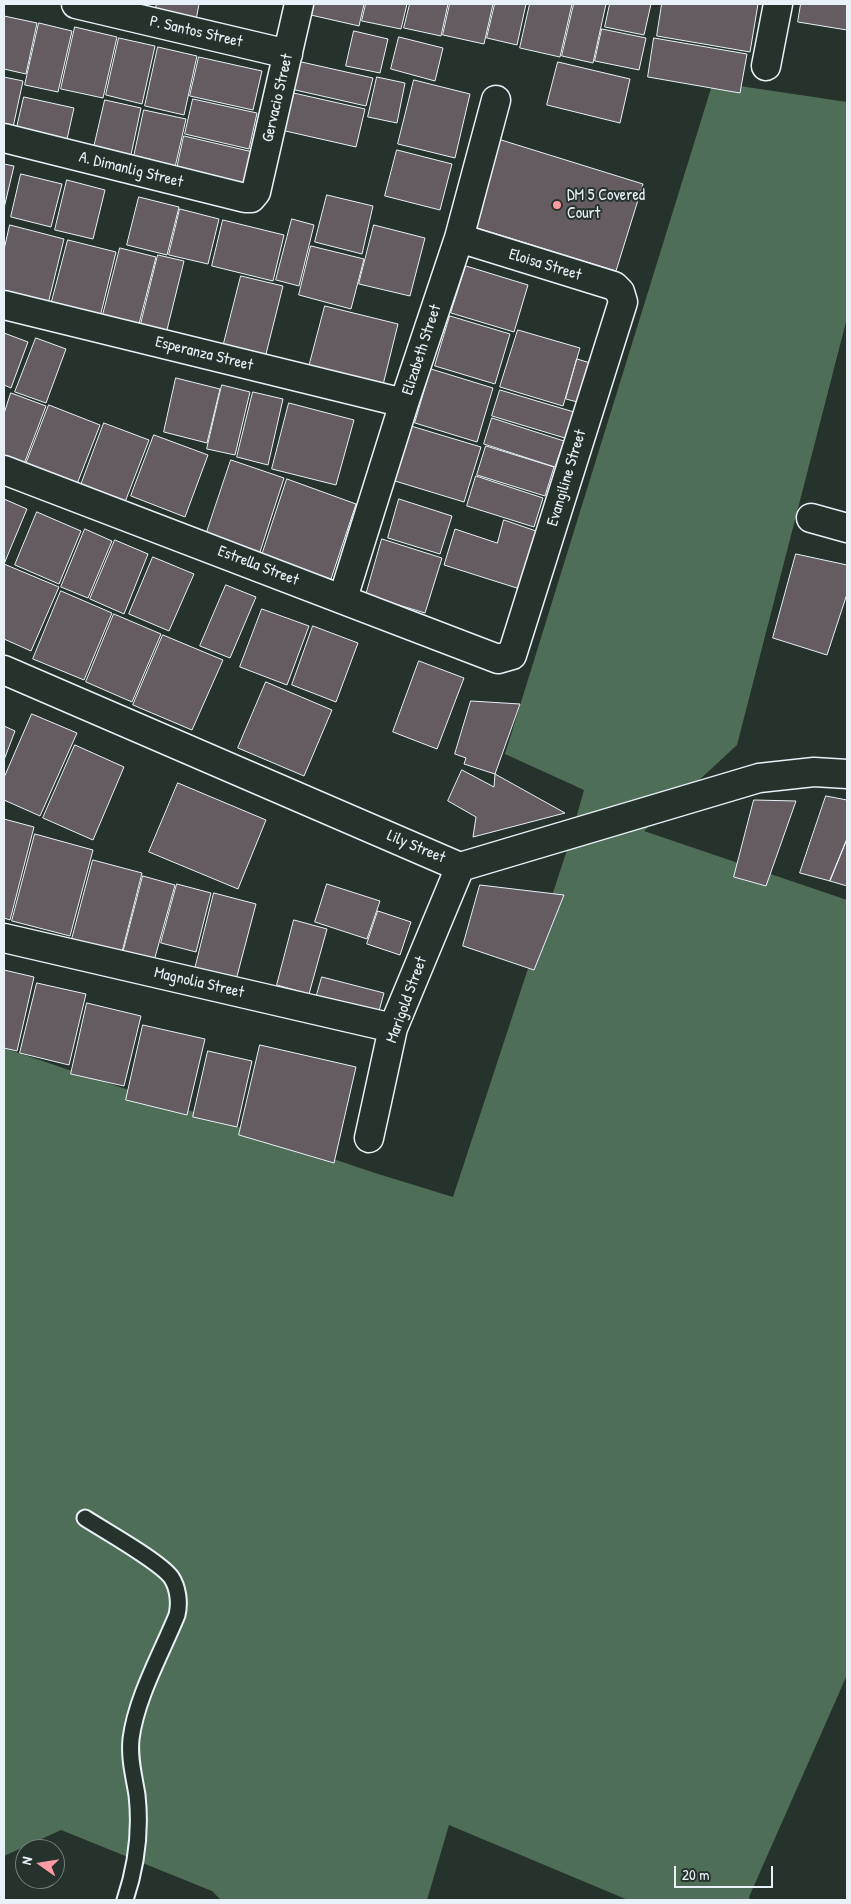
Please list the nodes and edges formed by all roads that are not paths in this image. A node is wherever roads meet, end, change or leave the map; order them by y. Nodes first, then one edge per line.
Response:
1 (76, 4) edge
2 (299, 4) edge
3 (778, 4) edge
4 (288, 54) junction
5 (766, 66) dead end
6 (496, 100) dead end
7 (4, 138) edge
8 (256, 192) joint
9 (458, 238) junction
10 (623, 302) joint
11 (4, 305) edge
12 (404, 403) junction
13 (4, 470) edge
14 (811, 518) dead end
15 (847, 528) edge
16 (343, 598) junction
17 (512, 655) joint
18 (4, 670) edge
19 (847, 774) edge
20 (460, 867) junction
21 (4, 938) edge
22 (393, 1028) junction
23 (369, 1138) dead end
24 (85, 1518) dead end
25 (125, 1900) edge

1 - 4 street, P. Santos Street
2 - 4 street, Gervacio Street
3 - 5 street
4 - 8 street, Gervacio Street
6 - 9 street, Elizabeth Street
7 - 8 street, A. Dimanlig Street
9 - 10 street, Eloisa Street
9 - 12 street, Elizabeth Street
10 - 17 street, Evangiline Street
11 - 12 street, Esperanza Street
12 - 16 street, Elizabeth Street
13 - 16 street, Estrella Street
14 - 15 street
16 - 17 street, Estrella Street
18 - 20 street, Lily Street
19 - 20 street, Lily Street
20 - 22 street, Marigold Street
21 - 22 street, Magnolia Street
22 - 23 street, Marigold Street
24 - 25 lane

